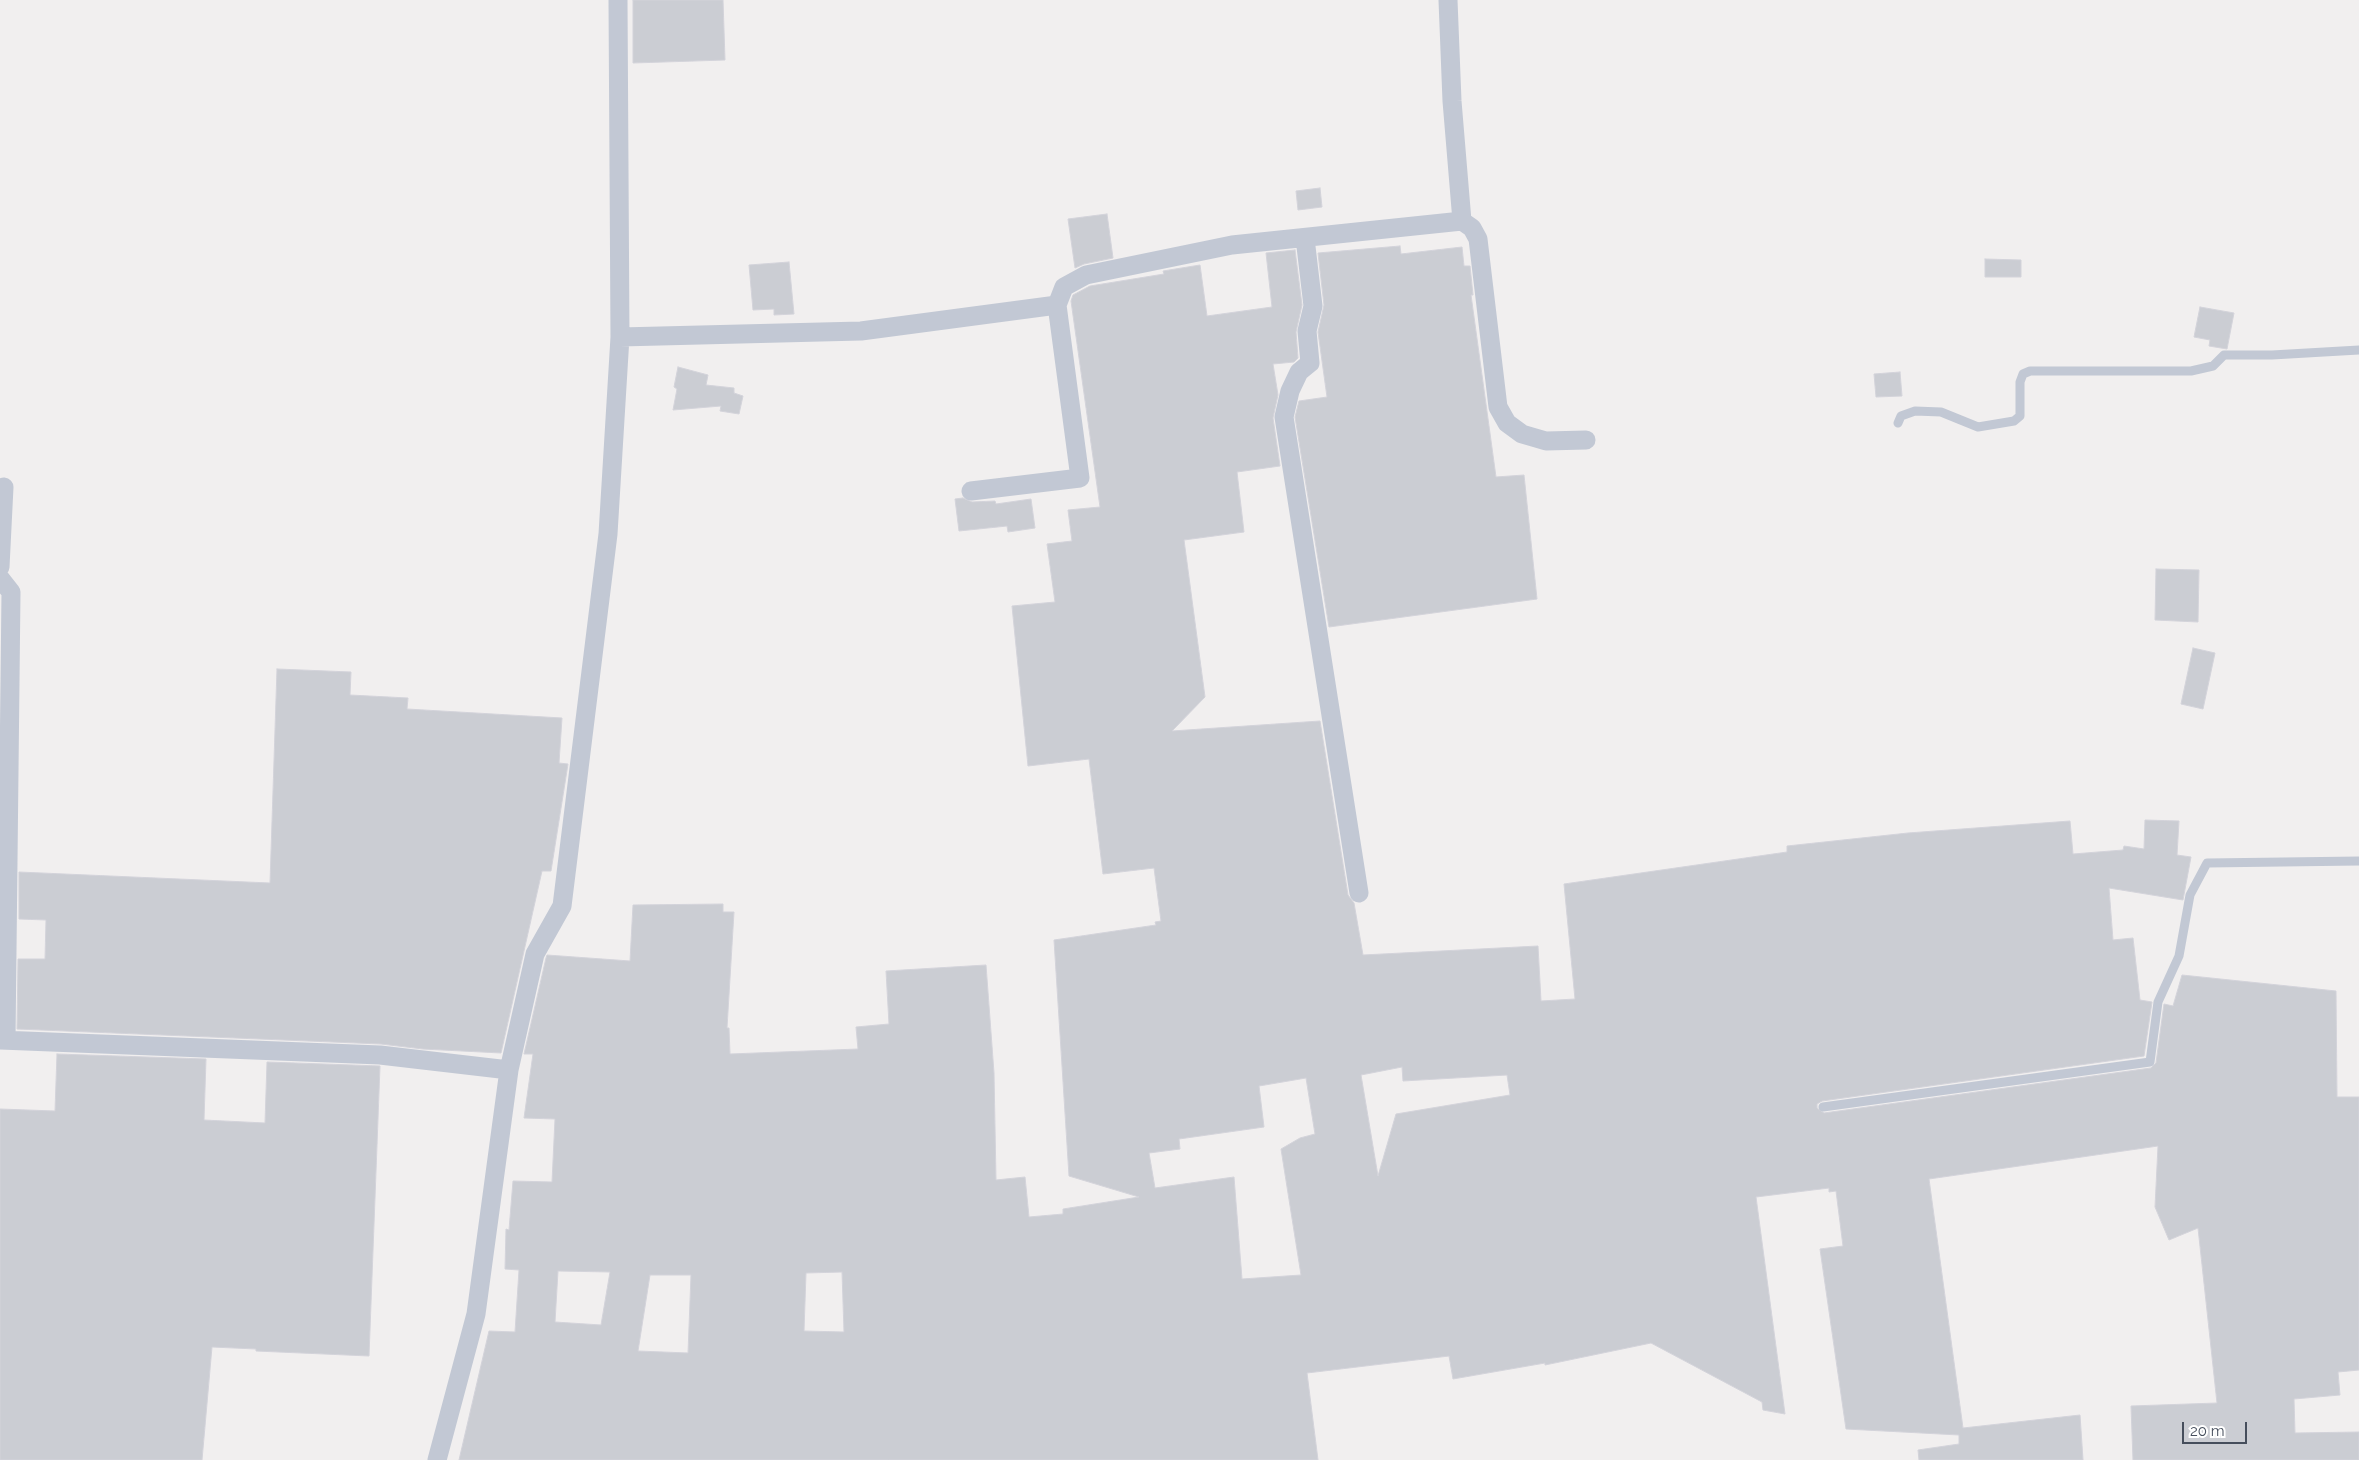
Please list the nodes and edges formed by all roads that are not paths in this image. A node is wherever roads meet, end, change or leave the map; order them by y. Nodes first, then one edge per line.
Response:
1 (618, 0) edge
2 (1448, 0) edge
3 (1462, 221) junction
4 (1306, 238) junction
5 (1057, 305) junction
6 (620, 337) junction
7 (2359, 350) edge
8 (1898, 424) dead end
9 (1586, 440) dead end
10 (4, 487) dead end
11 (971, 491) dead end
12 (0, 567) edge
13 (0, 578) edge
14 (2359, 861) edge
15 (1359, 894) dead end
16 (3, 1040) edge
17 (509, 1070) junction
18 (1823, 1107) dead end
19 (437, 1460) edge

1 - 6 street
2 - 3 street
3 - 4 street
3 - 9 street
4 - 5 street
4 - 15 street
5 - 6 street
5 - 11 street
6 - 17 street
7 - 8 lane
10 - 12 street
13 - 16 street
14 - 18 lane
16 - 17 street
17 - 19 street

